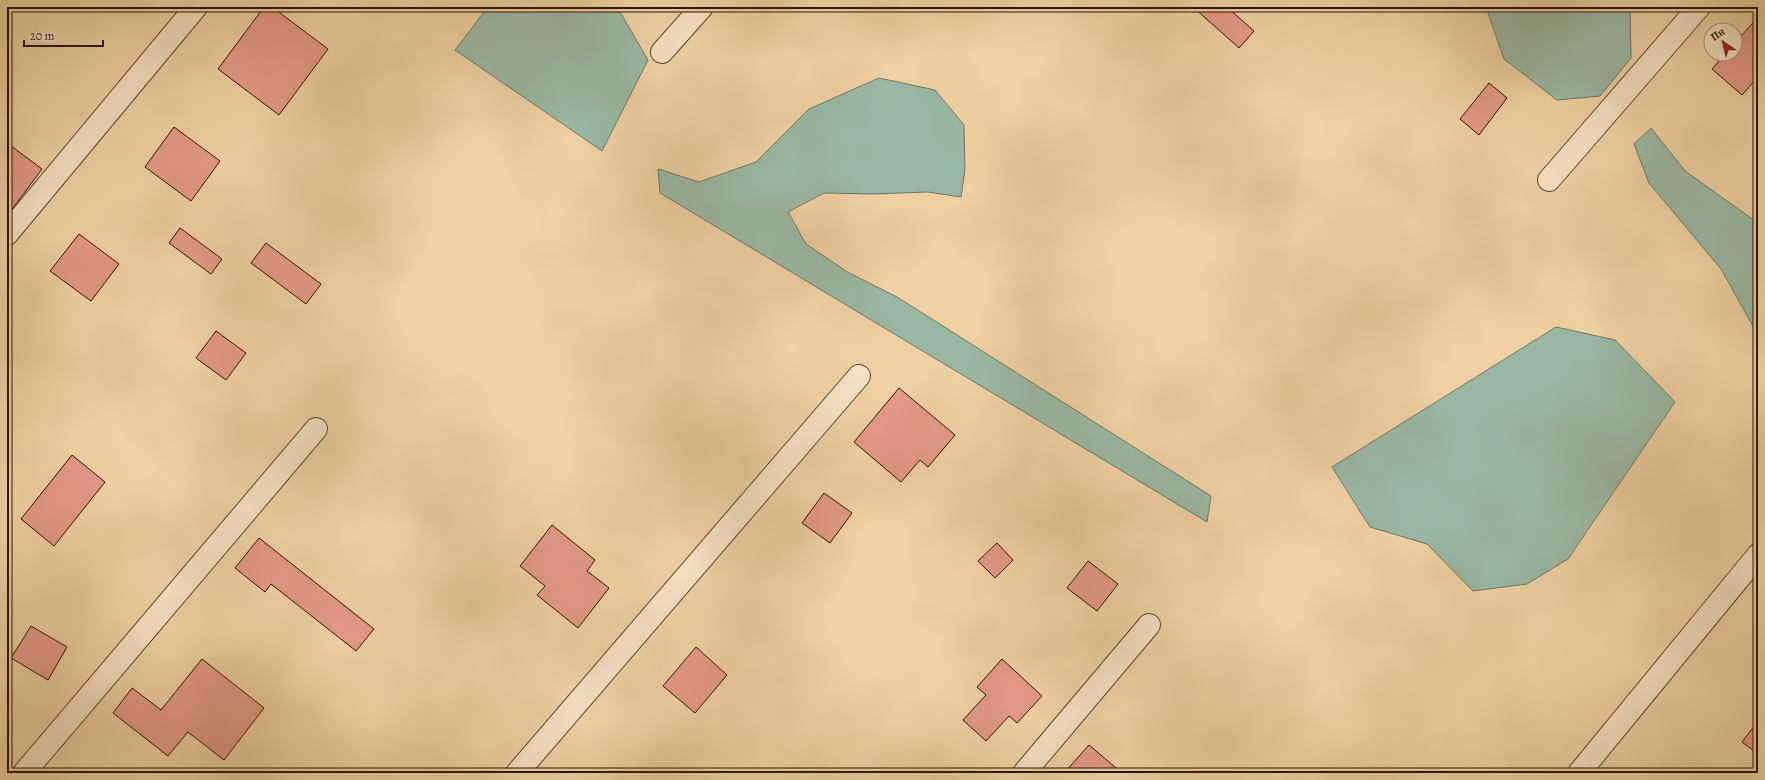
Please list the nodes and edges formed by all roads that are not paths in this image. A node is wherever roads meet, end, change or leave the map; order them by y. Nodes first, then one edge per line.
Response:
1 (196, 7) edge
2 (702, 7) edge
3 (1699, 7) edge
4 (662, 52) dead end
5 (1549, 180) dead end
6 (7, 234) edge
7 (859, 376) dead end
8 (316, 429) dead end
9 (1758, 555) edge
10 (1149, 625) dead end
11 (24, 773) edge
12 (517, 773) edge
13 (1024, 773) edge
14 (1579, 773) edge

1 - 6 street
2 - 4 street
3 - 5 street
7 - 12 street
8 - 11 street
9 - 14 street
10 - 13 street

